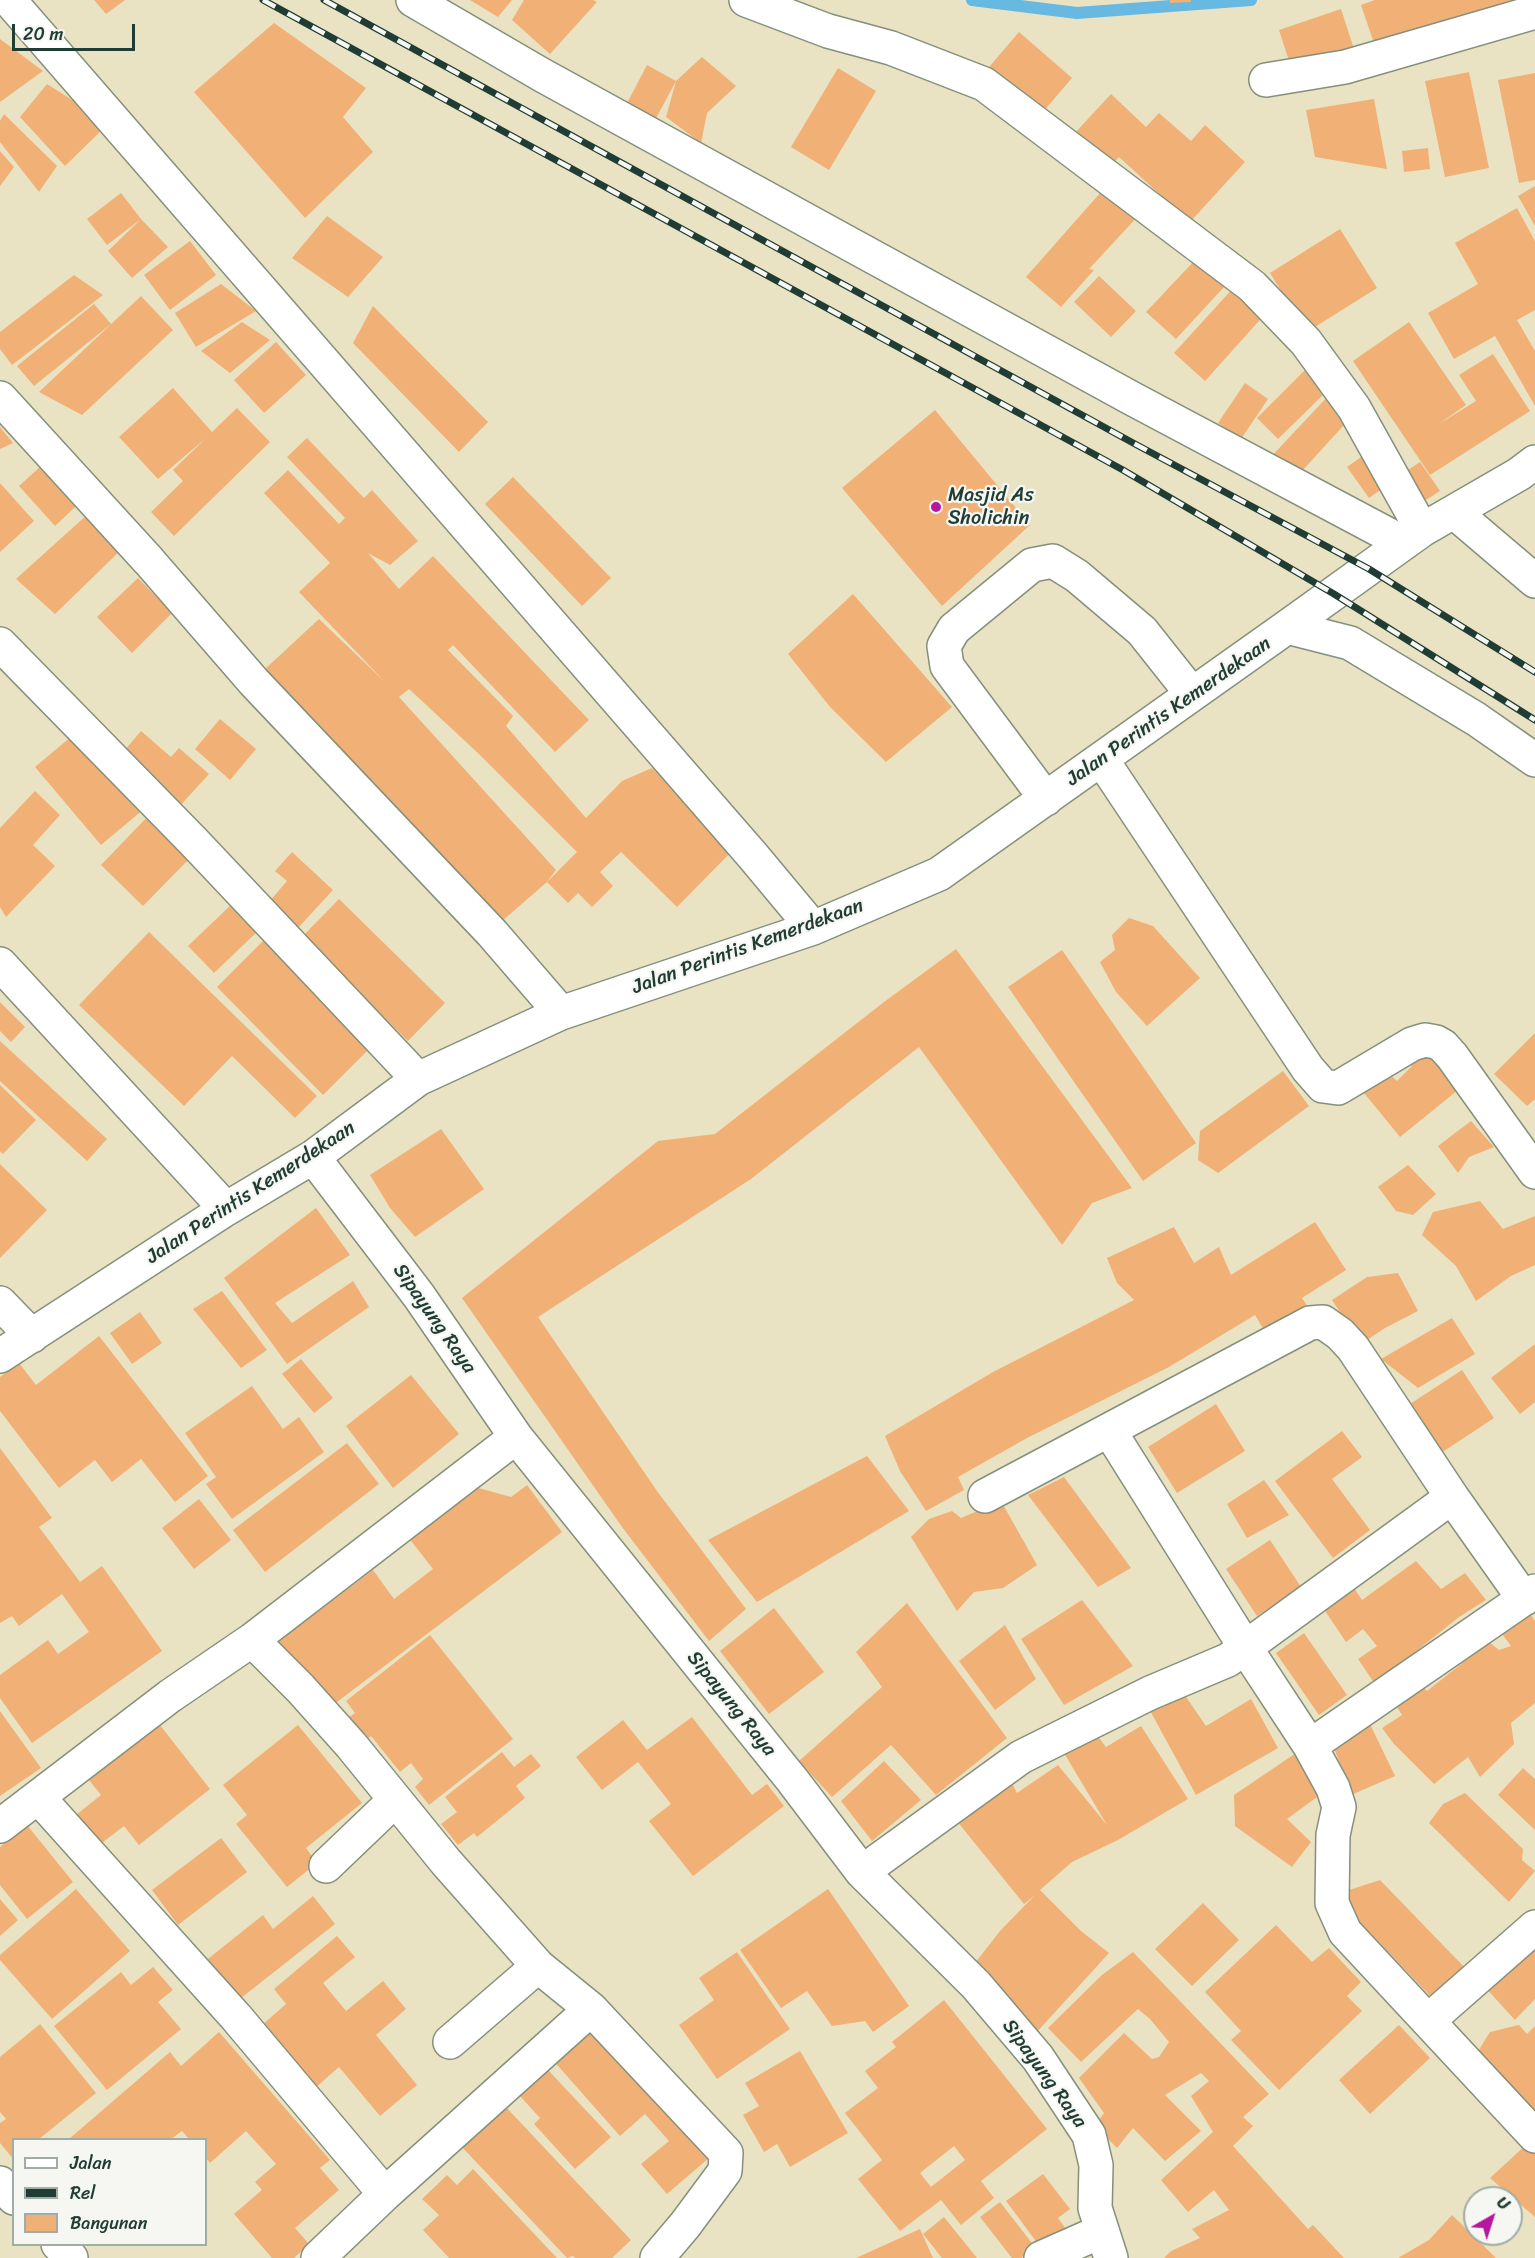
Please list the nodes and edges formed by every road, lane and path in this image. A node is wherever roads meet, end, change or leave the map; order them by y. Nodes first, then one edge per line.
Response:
1 (9, 0) edge
2 (413, 0) edge
3 (746, 0) edge
4 (1535, 12) edge
5 (1266, 80) dead end
6 (0, 398) edge
7 (1535, 462) edge
8 (1454, 512) junction
9 (1413, 536) junction
10 (1535, 581) edge
11 (1287, 627) junction
12 (0, 644) edge
13 (1192, 694) junction
14 (1101, 760) junction
15 (1535, 760) edge
16 (1046, 799) junction
17 (813, 928) junction
18 (0, 964) edge
19 (561, 1013) junction
20 (418, 1079) junction
21 (313, 1157) junction
22 (1535, 1172) edge
23 (226, 1209) junction
24 (0, 1302) edge
25 (32, 1336) junction
26 (0, 1356) edge
27 (1109, 1430) junction
28 (516, 1437) junction
29 (985, 1496) dead end
30 (1452, 1497) junction
31 (1529, 1595) edge
32 (252, 1640) junction
33 (1245, 1647) junction
34 (1310, 1746) junction
35 (38, 1797) junction
36 (395, 1800) junction
37 (0, 1826) edge
38 (326, 1866) dead end
39 (862, 1872) junction
40 (1535, 1927) edge
41 (538, 1966) junction
42 (591, 2009) junction
43 (1429, 2020) junction
44 (450, 2042) dead end
45 (1535, 2136) edge
46 (0, 2183) edge
47 (385, 2194) junction
48 (12, 2196) edge
49 (1107, 2245) edge
50 (60, 2246) edge
51 (71, 2258) edge
52 (318, 2258) edge
53 (657, 2258) edge
54 (1041, 2258) edge

1 - 17 street
2 - 9 street
3 - 9 street
4 - 5 street
6 - 19 street
7 - 8 street, Jalan Perintis Kemerdekaan
8 - 9 street, Jalan Perintis Kemerdekaan
8 - 10 street
9 - 11 street, Jalan Perintis Kemerdekaan
11 - 13 street, Jalan Perintis Kemerdekaan
11 - 15 street
12 - 20 street
13 - 14 street, Jalan Perintis Kemerdekaan
13 - 16 street
14 - 16 street, Jalan Perintis Kemerdekaan
14 - 22 street
16 - 17 street, Jalan Perintis Kemerdekaan
17 - 19 street, Jalan Perintis Kemerdekaan
18 - 23 street
19 - 20 street, Jalan Perintis Kemerdekaan
20 - 21 street, Jalan Perintis Kemerdekaan
21 - 23 street, Jalan Perintis Kemerdekaan
21 - 28 street, Sipayung Raya
23 - 25 street, Jalan Perintis Kemerdekaan
24 - 25 street
25 - 26 street, Jalan Perintis Kemerdekaan
27 - 29 street
27 - 30 street
27 - 33 street
28 - 32 street
28 - 39 street, Sipayung Raya
30 - 31 street
30 - 33 street
31 - 34 street
32 - 35 street
32 - 36 street
33 - 34 street
33 - 39 street
34 - 43 street
35 - 37 street
35 - 47 street
36 - 38 street
36 - 41 street
39 - 49 street, Sipayung Raya
40 - 43 street
41 - 42 street
41 - 44 street
42 - 47 street
42 - 53 street
43 - 45 street
46 - 48 street
47 - 52 street
49 - 54 street
50 - 51 street

